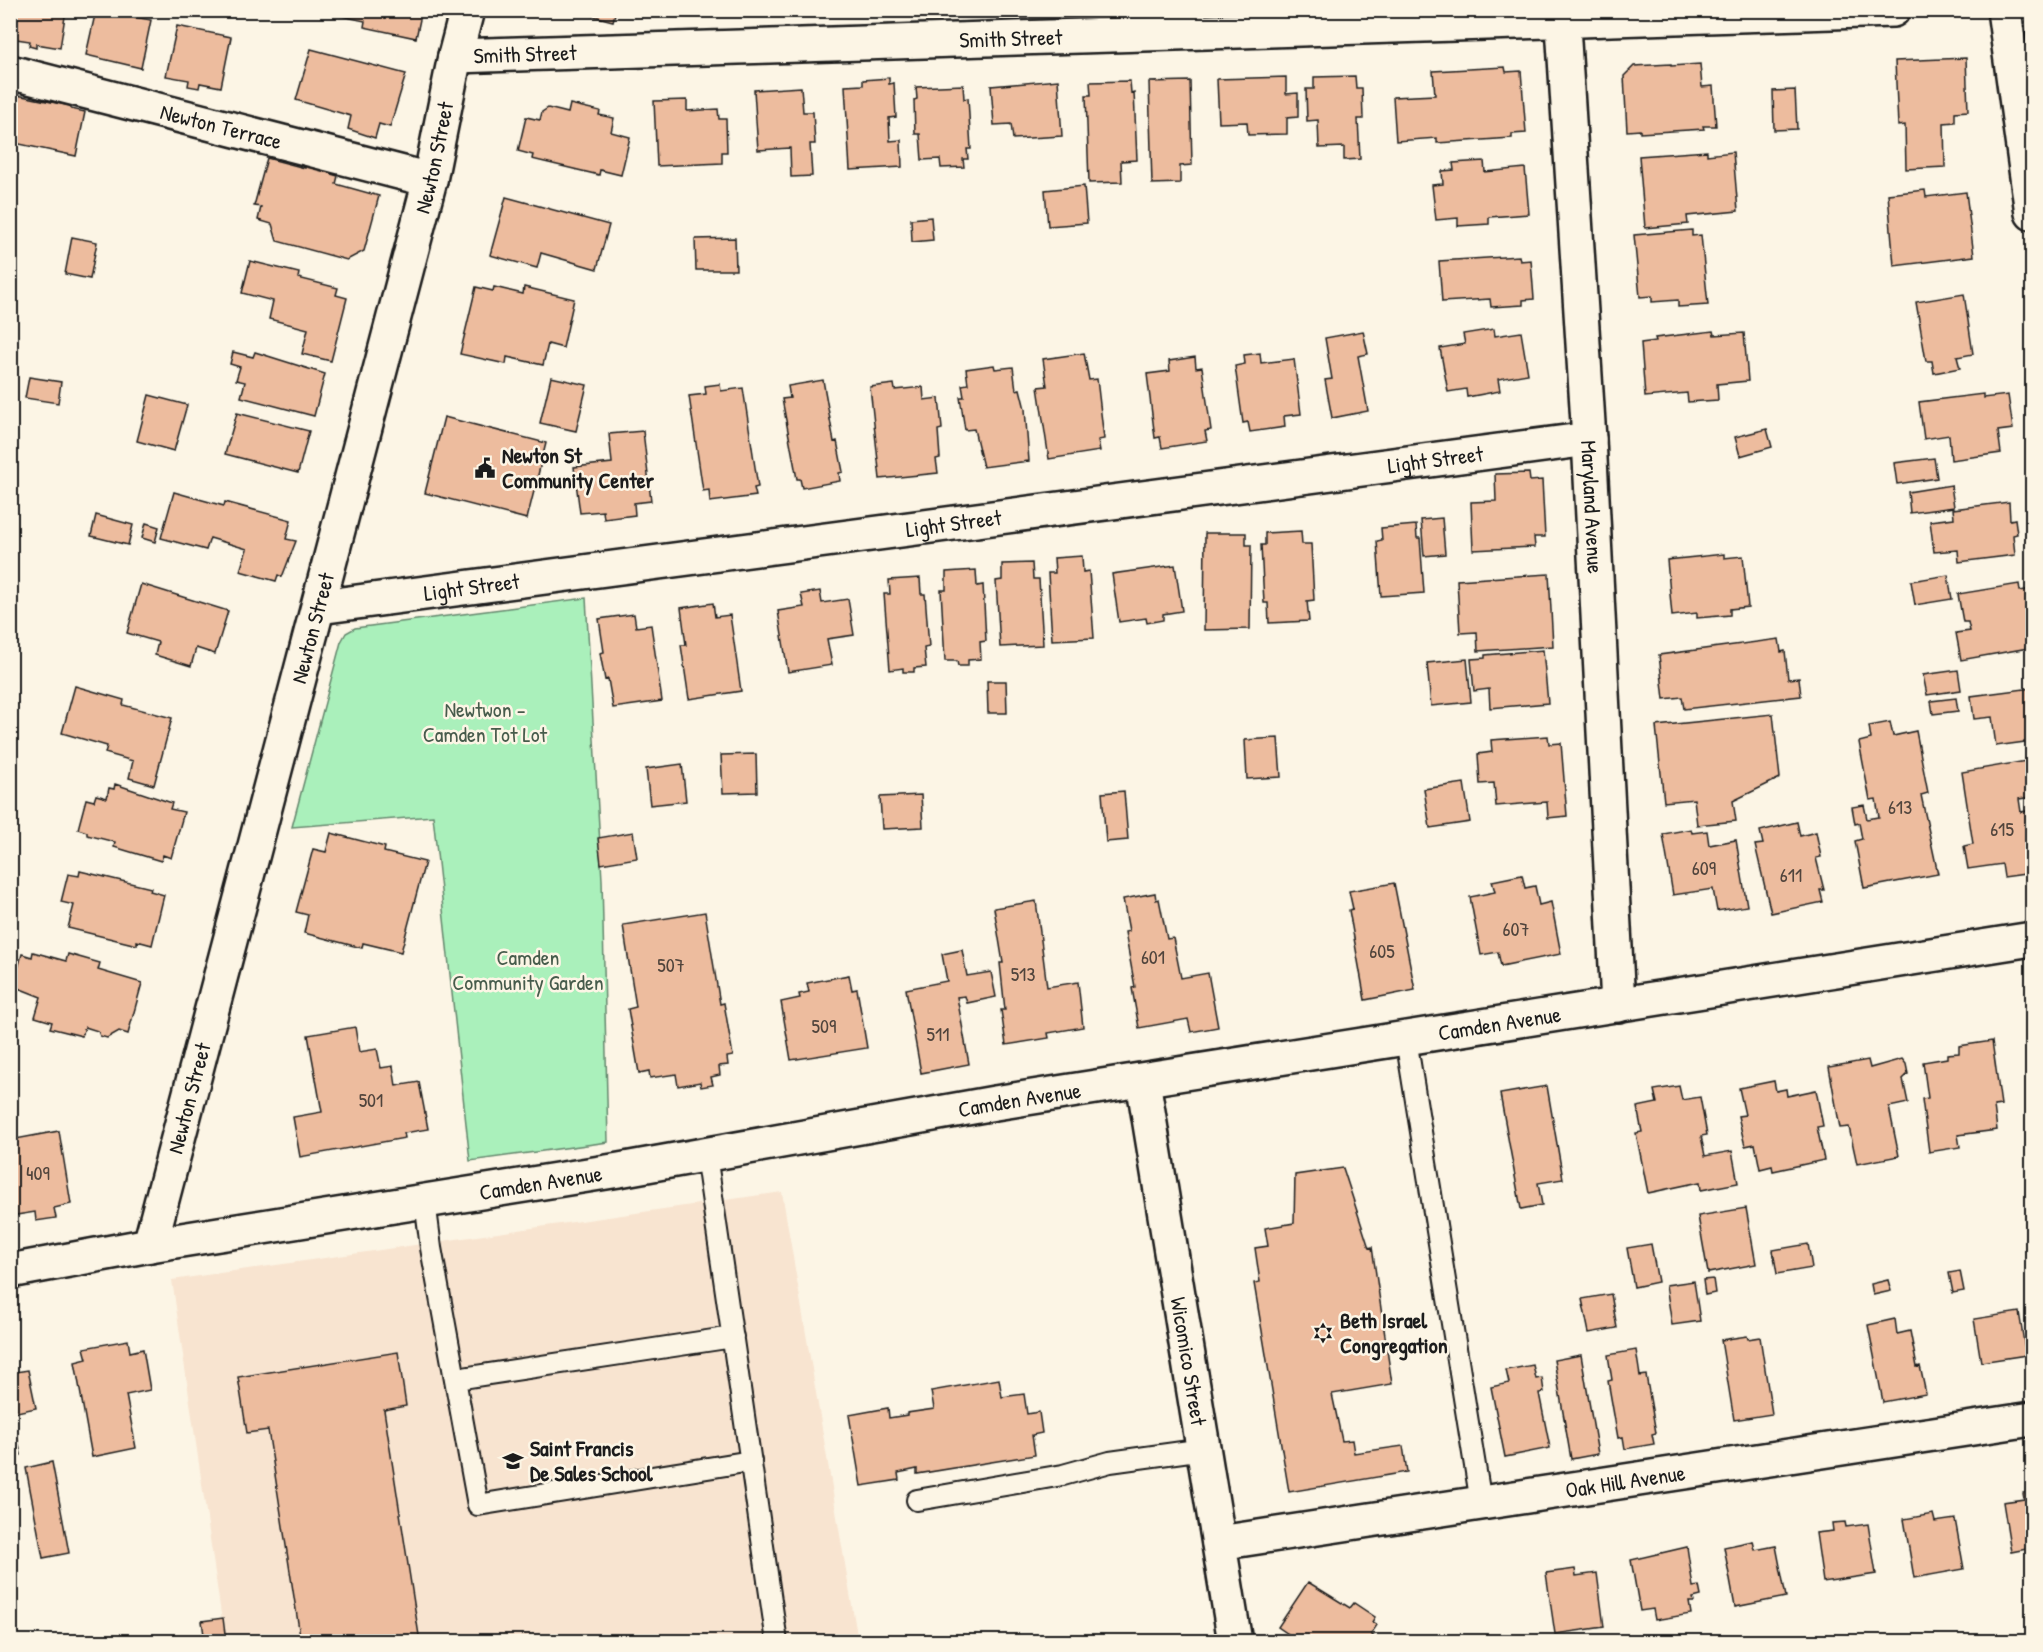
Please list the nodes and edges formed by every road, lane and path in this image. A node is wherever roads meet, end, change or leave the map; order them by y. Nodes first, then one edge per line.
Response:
1 (467, 10) edge
2 (1893, 10) edge
3 (2004, 10) edge
4 (1563, 16) edge
5 (454, 56) junction
6 (10, 72) edge
7 (430, 180) junction
8 (2032, 213) edge
9 (1589, 439) junction
10 (319, 607) junction
11 (2032, 939) edge
12 (1618, 1005) junction
13 (1406, 1039) junction
14 (1143, 1081) junction
15 (706, 1155) junction
16 (425, 1201) junction
17 (150, 1245) junction
18 (10, 1271) edge
19 (733, 1337) junction
20 (456, 1379) junction
21 (2032, 1419) edge
22 (1204, 1449) junction
23 (751, 1461) junction
24 (917, 1500) dead end
25 (1481, 1503) junction
26 (1220, 1544) junction
27 (777, 1641) edge
28 (1235, 1641) edge

1 - 5 street, Newton Street
2 - 4 street, Smith Street
3 - 8 street
4 - 5 street, Smith Street
4 - 9 street, Maryland Avenue
5 - 7 street, Newton Street
6 - 7 street, Newton Terrace
7 - 10 street, Newton Street
9 - 10 street, Light Street
9 - 12 street, Maryland Avenue
10 - 17 street, Newton Street
11 - 12 street, Camden Avenue
12 - 13 street, Camden Avenue
13 - 14 street, Camden Avenue
13 - 25 lane
14 - 15 street, Camden Avenue
14 - 22 street, Wicomico Street
15 - 16 street, Camden Avenue
15 - 19 lane
16 - 17 street, Camden Avenue
16 - 20 lane
17 - 18 street, Camden Avenue
19 - 20 lane
19 - 23 lane
20 - 23 lane
21 - 25 street, Oak Hill Avenue
22 - 24 lane
22 - 26 street, Wicomico Street
23 - 27 lane
25 - 26 street, Oak Hill Avenue
26 - 28 street, Wicomico Street

